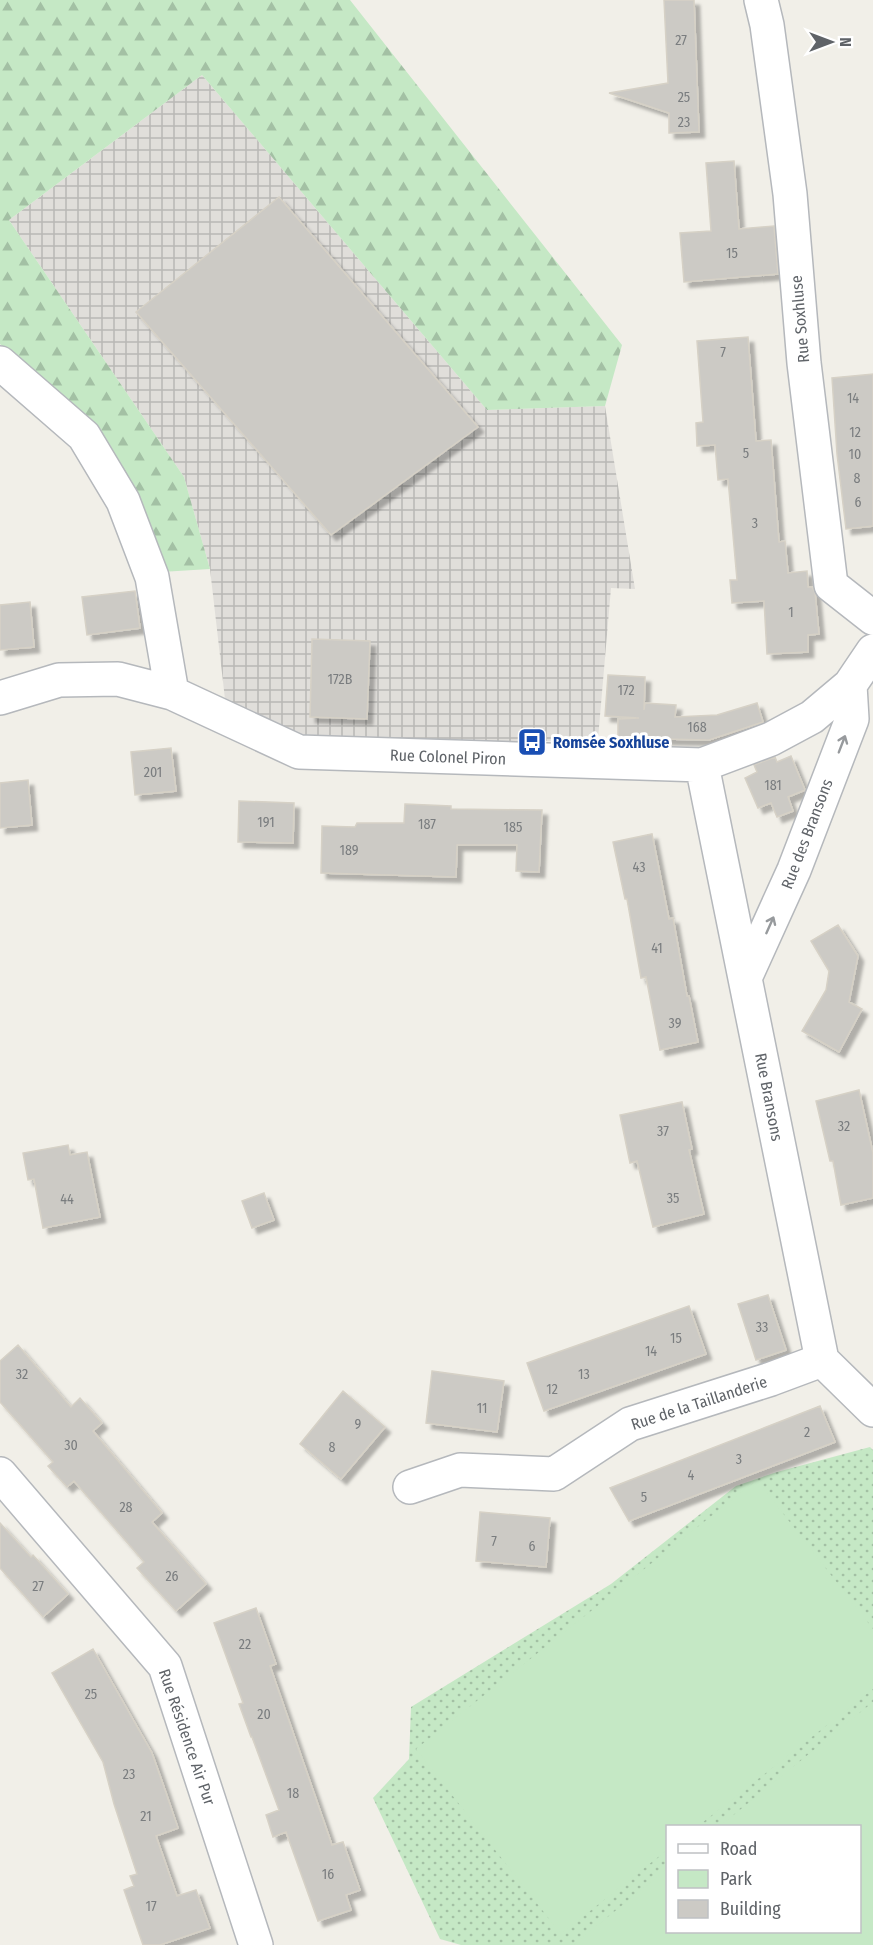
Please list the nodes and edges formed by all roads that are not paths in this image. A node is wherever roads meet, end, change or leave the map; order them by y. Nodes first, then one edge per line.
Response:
1 (761, 0) edge
2 (0, 363) edge
3 (873, 618) edge
4 (873, 651) edge
5 (850, 685) junction
6 (172, 693) junction
7 (0, 698) edge
8 (702, 765) junction
9 (745, 978) junction
10 (822, 1360) junction
11 (873, 1410) edge
12 (0, 1474) edge
13 (410, 1487) dead end
14 (256, 1945) edge

1 - 3 street, Rue Soxhluse
2 - 6 street
4 - 5 street, Rue Colonel Piron
5 - 8 street, Rue Colonel Piron
9 -> 5 street, Rue des Bransons
6 - 7 street, Rue Colonel Piron
6 - 8 street, Rue Colonel Piron
8 - 9 street, Rue Bransons
9 - 10 street, Rue Bransons
10 - 11 street
10 - 13 street, Rue de la Taillanderie
12 - 14 street, Rue Résidence Air Pur

